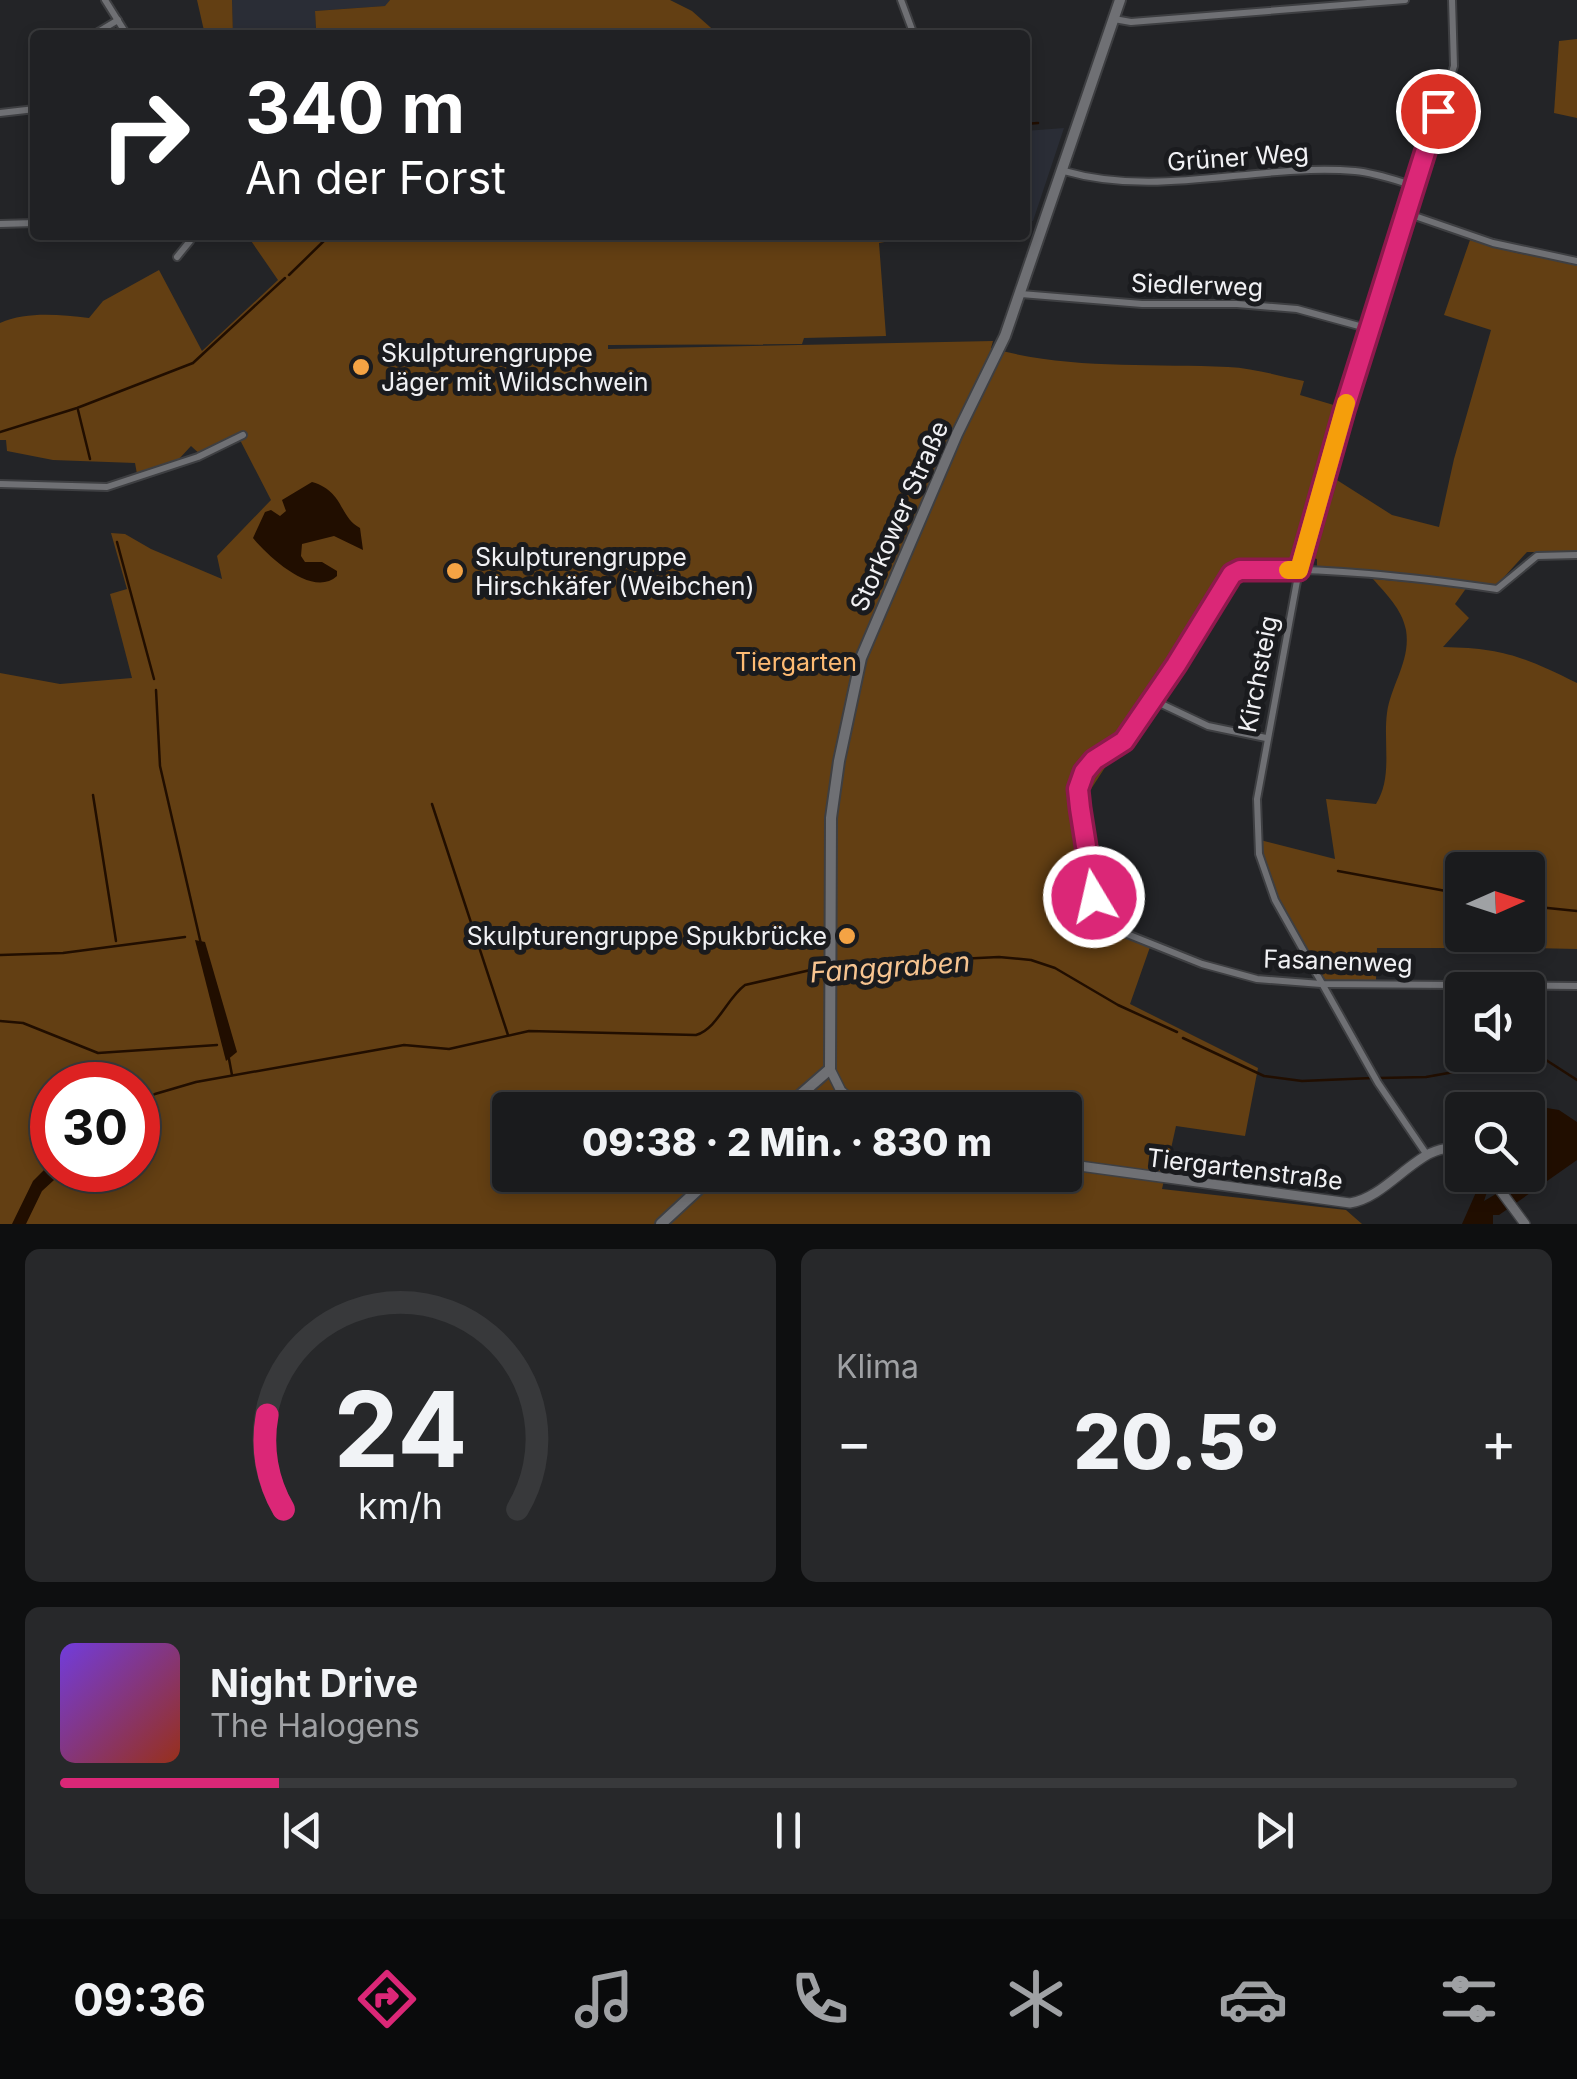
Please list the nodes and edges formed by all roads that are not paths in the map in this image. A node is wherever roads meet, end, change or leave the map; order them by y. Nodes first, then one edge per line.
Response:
1 (105, 0) edge
2 (901, 0) edge
3 (1120, 0) edge
4 (1405, 0) edge
5 (1452, 0) edge
6 (1114, 19) junction
7 (118, 20) junction
8 (101, 30) edge
9 (123, 30) edge
10 (912, 30) edge
11 (30, 109) edge
12 (0, 112) edge
13 (1070, 172) junction
14 (1415, 186) junction
15 (1406, 213) junction
16 (30, 223) edge
17 (0, 224) edge
18 (190, 240) edge
19 (177, 256) dead end
20 (1577, 261) edge
21 (1021, 294) junction
22 (1370, 330) junction
23 (243, 435) dead end
24 (0, 484) edge
25 (1577, 556) edge
26 (1299, 570) junction
27 (1153, 700) junction
28 (1266, 738) junction
29 (1321, 984) junction
30 (1577, 986) edge
31 (830, 1070) junction
32 (804, 1092) edge
33 (842, 1092) edge
34 (1445, 1148) edge
35 (1427, 1154) junction
36 (1082, 1166) edge
37 (696, 1192) edge
38 (1502, 1192) edge
39 (661, 1224) edge
40 (1524, 1224) edge

1 - 7 street
2 - 10 street
3 - 6 main road, Storkower Straße
4 - 6 street
5 - 14 street, Kirchsteig
6 - 13 main road, Storkower Straße
7 - 8 street
7 - 9 street
11 - 12 street
13 - 14 street, Grüner Weg
13 - 21 main road, Storkower Straße
14 - 15 street, Kirchsteig
15 - 20 street
15 - 22 street, Kirchsteig
16 - 17 street
18 - 19 street
21 - 22 street, Siedlerweg
21 - 31 main road, Storkower Straße
22 - 26 street, Kirchsteig
23 - 24 street
25 - 26 street
26 - 27 street
26 - 28 street, Kirchsteig
27 - 28 street
27 - 29 street, Fasanenweg
28 - 29 street, Kirchsteig
29 - 30 street, Fasanenweg
29 - 35 street, Kirchsteig
31 - 32 main road
31 - 33 street
34 - 35 street
35 - 36 street, Tiergartenstraße
37 - 39 main road
38 - 40 street

